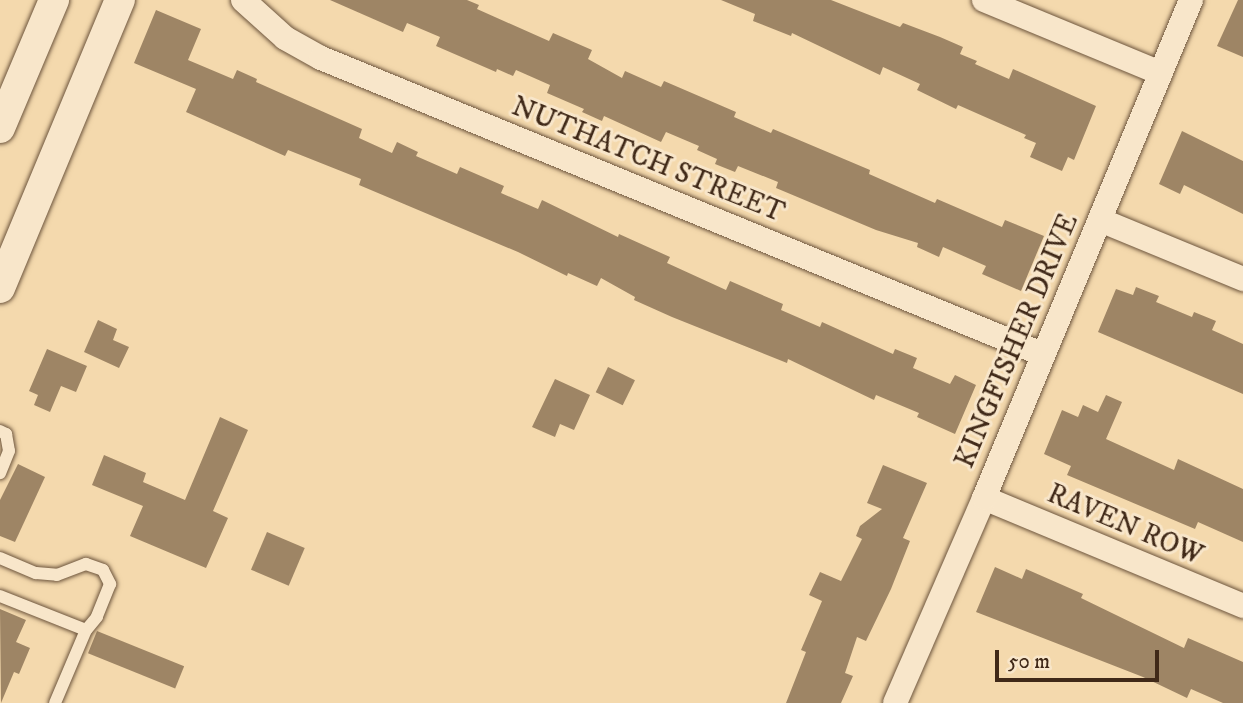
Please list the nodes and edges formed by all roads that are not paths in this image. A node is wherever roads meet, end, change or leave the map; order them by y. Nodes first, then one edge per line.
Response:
1 (54, 0) edge
2 (120, 0) edge
3 (243, 0) edge
4 (984, 0) edge
5 (1191, 0) edge
6 (1160, 73) junction
7 (0, 128) edge
8 (1100, 219) junction
9 (1243, 279) edge
10 (0, 288) edge
11 (1042, 354) junction
12 (0, 431) edge
13 (0, 473) edge
14 (985, 498) junction
15 (0, 558) edge
16 (0, 596) edge
17 (1243, 606) edge
18 (86, 630) junction
19 (55, 703) edge
20 (895, 703) edge

1 - 7 street
2 - 10 street
3 - 11 street, NUTHATCH STREET
4 - 6 street
5 - 6 street, KINGFISHER DRIVE
6 - 8 street, KINGFISHER DRIVE
8 - 9 street
8 - 11 street, KINGFISHER DRIVE
11 - 14 street, KINGFISHER DRIVE
12 - 13 lane
14 - 17 street, RAVEN ROW
14 - 20 street, KINGFISHER DRIVE
15 - 18 lane
16 - 18 lane
18 - 19 lane

